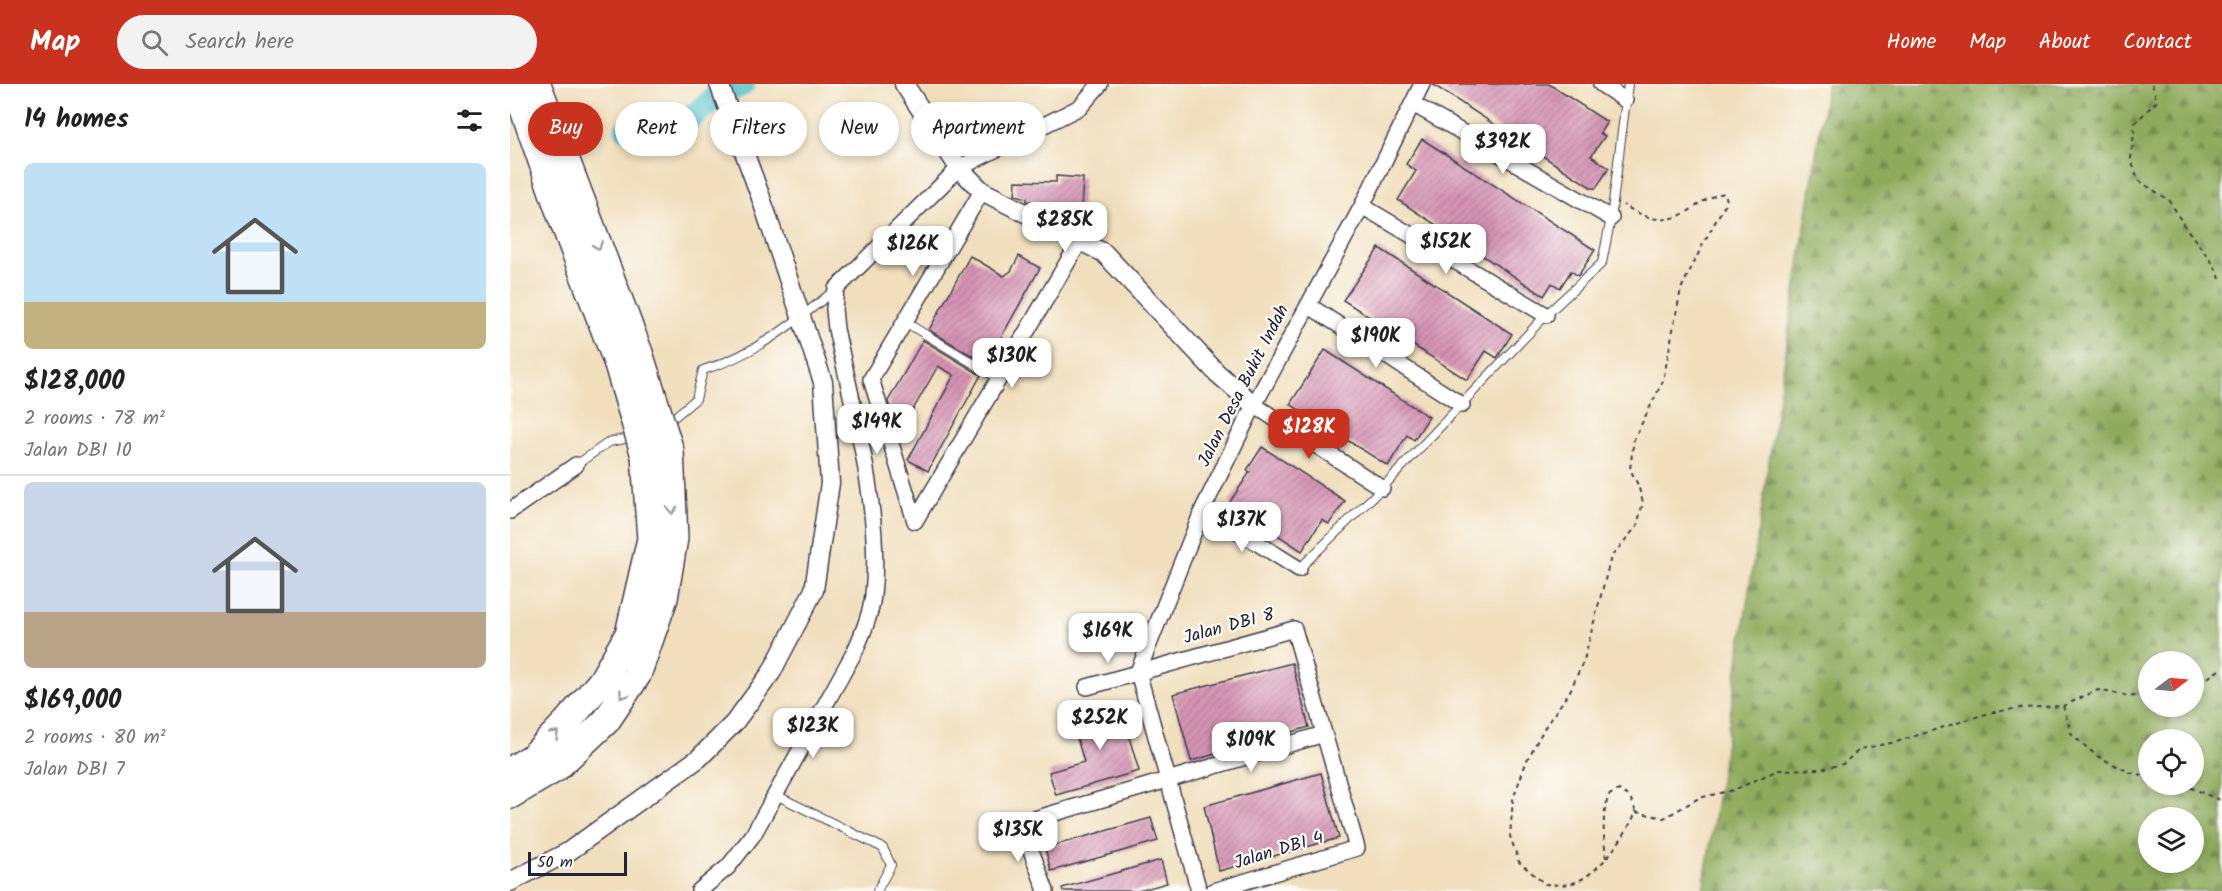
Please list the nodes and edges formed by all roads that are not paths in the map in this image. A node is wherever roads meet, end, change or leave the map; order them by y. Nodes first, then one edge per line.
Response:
1 (515, 84) edge
2 (537, 84) edge
3 (546, 84) edge
4 (719, 84) edge
5 (904, 84) edge
6 (1100, 84) edge
7 (1422, 84) edge
8 (1601, 84) edge
9 (1628, 84) edge
10 (510, 97) edge
11 (1625, 100) junction
12 (1413, 104) junction
13 (958, 168) junction
14 (982, 191) junction
15 (578, 192) junction
16 (1362, 206) junction
17 (561, 215) junction
18 (1611, 218) junction
19 (1080, 241) junction
20 (836, 290) junction
21 (1308, 305) junction
22 (1546, 315) junction
23 (801, 317) junction
24 (905, 322) junction
25 (628, 358) junction
26 (999, 379) junction
27 (1254, 405) junction
28 (1462, 405) junction
29 (654, 444) junction
30 (576, 465) joint
31 (1382, 489) junction
32 (1203, 509) junction
33 (510, 512) edge
34 (1299, 569) joint
35 (1138, 672) junction
36 (1087, 687) dead end
37 (1324, 734) junction
38 (510, 771) edge
39 (1168, 779) junction
40 (510, 795) edge
41 (776, 795) junction
42 (510, 882) edge
43 (699, 891) edge
44 (877, 891) edge
45 (1046, 891) edge
46 (1199, 891) edge
47 (1213, 891) edge

1 - 17 highway
2 - 15 highway
3 - 15 highway
4 - 23 street
5 - 13 street
6 - 13 street
7 - 12 street, Jalan Desa Bukit Indah
8 - 11 street
9 - 11 lane
10 - 17 highway
11 - 18 lane
12 - 16 street, Jalan Desa Bukit Indah
12 - 18 street
13 - 14 street
13 - 20 street
14 - 19 street
14 - 24 street
15 -> 25 highway
16 - 21 street, Jalan Desa Bukit Indah
16 - 22 street
17 - 25 highway
18 - 22 lane
19 - 26 street
19 - 27 street
20 - 23 lane
20 - 41 street
21 - 27 street, Jalan Desa Bukit Indah
21 - 28 street
22 - 28 lane
23 - 29 lane
23 - 42 street
24 - 26 lane
24 - 26 street
25 - 29 highway, bridge
27 - 31 street
27 - 32 street, Jalan Desa Bukit Indah
28 - 31 lane
29 - 30 lane
38 -> 29 highway
29 -> 40 highway
30 - 33 street
31 - 34 lane
32 - 34 street
32 - 35 street, Jalan Desa Bukit Indah
35 - 36 street, Jalan DBI 8
35 - 37 street, Jalan DBI 8
35 - 39 street
37 - 39 street
37 - 47 street, Jalan DBI 4
39 - 45 street
39 - 46 street
41 - 43 street
41 - 44 lane

